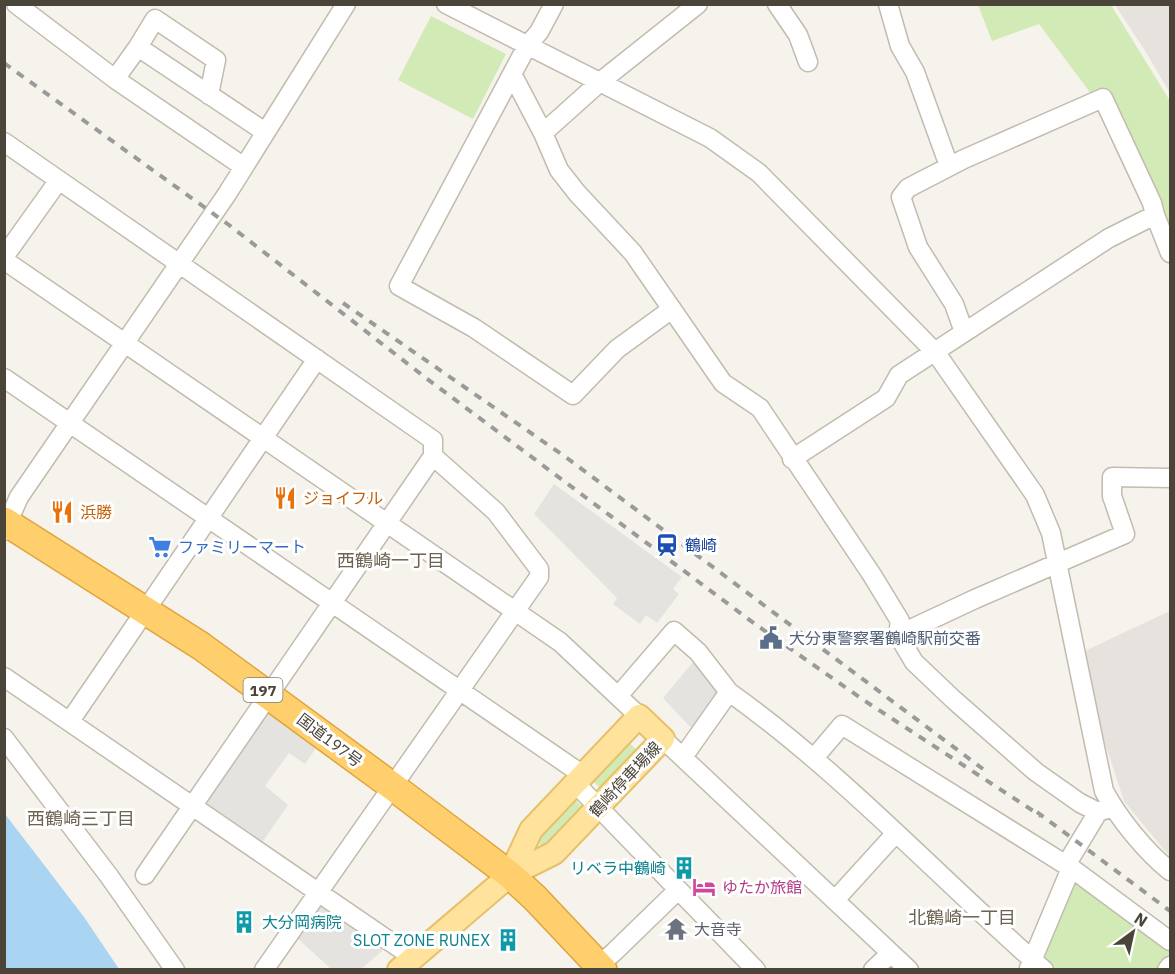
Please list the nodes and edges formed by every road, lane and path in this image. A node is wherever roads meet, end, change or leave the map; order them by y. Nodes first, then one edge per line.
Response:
1 (16, 4) edge
2 (346, 4) edge
3 (446, 4) edge
4 (554, 4) edge
5 (698, 4) edge
6 (777, 4) edge
7 (888, 4) edge
8 (527, 46) junction
9 (138, 47) junction
10 (808, 62) dead end
11 (513, 74) junction
12 (116, 79) junction
13 (600, 82) junction
14 (210, 95) junction
15 (265, 132) junction
16 (543, 133) junction
17 (4, 142) edge
18 (949, 166) junction
19 (244, 167) junction
20 (59, 180) junction
21 (1155, 215) junction
22 (1170, 253) edge
23 (4, 259) edge
24 (179, 263) junction
25 (672, 309) junction
26 (964, 332) junction
27 (125, 343) junction
28 (936, 353) junction
29 (317, 359) junction
30 (4, 378) edge
31 (70, 423) junction
32 (263, 438) junction
33 (433, 456) junction
34 (792, 459) junction
35 (1170, 478) edge
36 (208, 518) junction
37 (387, 523) junction
38 (6, 525) edge
39 (1057, 563) junction
40 (332, 603) junction
41 (146, 610) junction
42 (515, 611) junction
43 (898, 635) junction
44 (4, 677) edge
45 (459, 691) junction
46 (729, 692) junction
47 (269, 695) junction
48 (619, 695) junction
49 (639, 716) junction
50 (70, 722) junction
51 (4, 738) edge
52 (663, 739) junction
53 (682, 757) junction
54 (814, 758) junction
55 (579, 779) junction
56 (392, 786) junction
57 (192, 806) junction
58 (599, 808) junction
59 (1106, 810) junction
60 (895, 834) junction
61 (1069, 867) junction
62 (1170, 871) edge
63 (145, 874) dead end
64 (510, 875) junction
65 (678, 890) junction
66 (318, 892) junction
67 (835, 900) junction
68 (1170, 941) edge
69 (891, 952) junction
70 (167, 962) edge
71 (407, 964) edge
72 (1035, 966) edge
73 (1170, 966) edge
74 (598, 968) edge
75 (175, 969) edge
76 (264, 969) edge
77 (756, 969) edge
78 (873, 969) edge
79 (909, 969) edge
80 (1167, 969) edge

1 - 12 street
2 - 15 street
3 - 8 street
4 - 8 street
5 - 13 street
6 - 10 street
7 - 18 street
8 - 11 street
8 - 13 street
9 - 12 street
9 - 14 street
9 - 14 street
11 - 16 street
11 - 25 street
12 - 19 street
13 - 16 street
13 - 28 street
14 - 15 street
15 - 19 street
16 - 25 street
17 - 20 street
18 - 21 street
18 - 26 street
19 - 24 street
20 - 23 street
20 - 24 street
21 - 22 street
21 - 26 street
23 - 27 street
24 - 27 street
24 - 29 street
25 - 34 street
26 - 28 street
27 - 31 street
27 - 32 street
28 - 34 street
28 - 39 street
29 - 32 street
29 - 33 street
30 - 31 street
31 - 36 street
31 - 38 street
32 - 36 street
32 - 37 street
33 - 37 street
33 - 42 street
34 - 43 street
35 - 39 street
36 - 40 street
36 - 41 street
37 - 40 street
37 - 42 street
38 - 41 highway, 国道197号 / 197
39 - 43 street
39 - 59 street
40 - 45 street
40 - 47 street
41 - 47 highway, 国道197号 / 197
41 - 50 street
42 - 45 street
42 - 48 street
43 - 59 street
44 - 50 street
45 - 55 street
45 - 56 street
46 - 48 street
46 - 53 street
46 - 54 street
47 - 56 highway, 国道197号 / 197
47 - 57 street
48 - 49 street
49 - 52 main road, 鶴崎停車場線
49 - 55 main road, 鶴崎停車場線
50 - 57 street
51 - 70 street
52 - 53 street
52 - 58 main road, 鶴崎停車場線
53 - 67 street
54 - 60 street
54 - 61 street
55 - 58 street
55 - 64 main road, 鶴崎停車場線
56 - 64 highway, 国道197号 / 197
56 - 66 street
57 - 63 street
57 - 66 street
58 - 64 main road, 鶴崎停車場線
58 - 65 street
59 - 61 street
59 - 62 street
60 - 67 street
60 - 72 street
61 - 68 street
61 - 72 street
64 - 71 main road
64 - 74 highway, 国道197号 / 197
65 - 74 street
65 - 77 street
66 - 71 street
66 - 76 street
67 - 69 street
69 - 78 street
69 - 79 street
70 - 75 street
73 - 80 street

